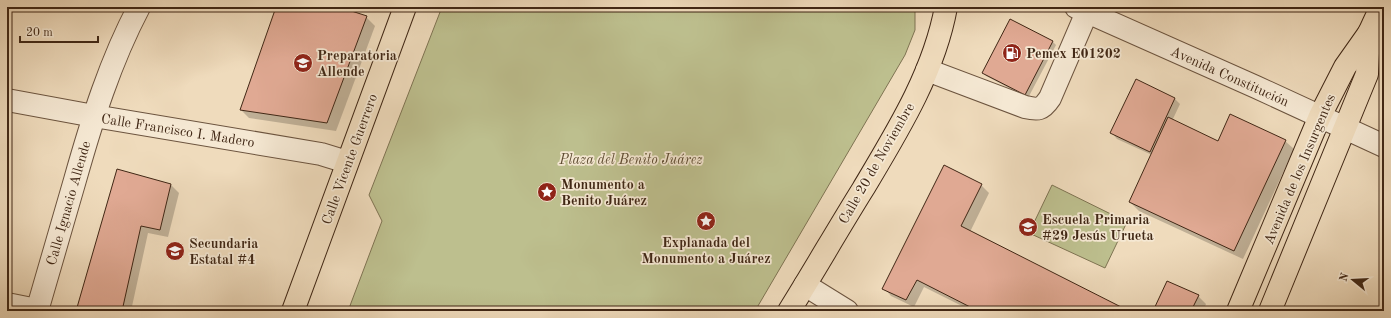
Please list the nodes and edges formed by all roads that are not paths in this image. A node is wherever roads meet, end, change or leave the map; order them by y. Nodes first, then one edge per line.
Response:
1 (139, 7) edge
2 (405, 7) edge
3 (1381, 7) edge
4 (1082, 9) edge
5 (943, 12) edge
6 (1369, 33) junction
7 (927, 70) junction
8 (7, 100) edge
9 (94, 116) junction
10 (1320, 116) junction
11 (1345, 128) junction
12 (1384, 146) edge
13 (348, 162) junction
14 (805, 286) junction
15 (7, 304) edge
16 (37, 310) edge
17 (293, 311) edge
18 (789, 311) edge
19 (848, 311) edge
20 (1238, 311) edge
21 (1270, 311) edge

1 - 9 street, Calle Ignacio Allende
2 - 13 main road, Calle Vicente Guerrero
3 - 6 main road, Avenida de los Insurgentes
4 - 7 street
4 - 10 street, Avenida Constitución
5 - 7 main road, Calle 20 de Noviembre
6 - 10 main road, Avenida de los Insurgentes
6 - 11 main road, Avenida de los Insurgentes
7 - 14 main road, Calle 20 de Noviembre
8 - 9 street, Calle Francisco I. Madero
9 - 13 street, Calle Francisco I. Madero
9 - 16 street, Calle Ignacio Allende
10 - 11 street, Avenida Constitución
10 - 20 main road, Avenida de los Insurgentes
11 - 12 street, Avenida Constitución
11 - 21 main road, Avenida de los Insurgentes
13 - 17 main road, Calle Vicente Guerrero
14 - 18 main road, Calle 20 de Noviembre
14 - 19 street
15 - 16 street

